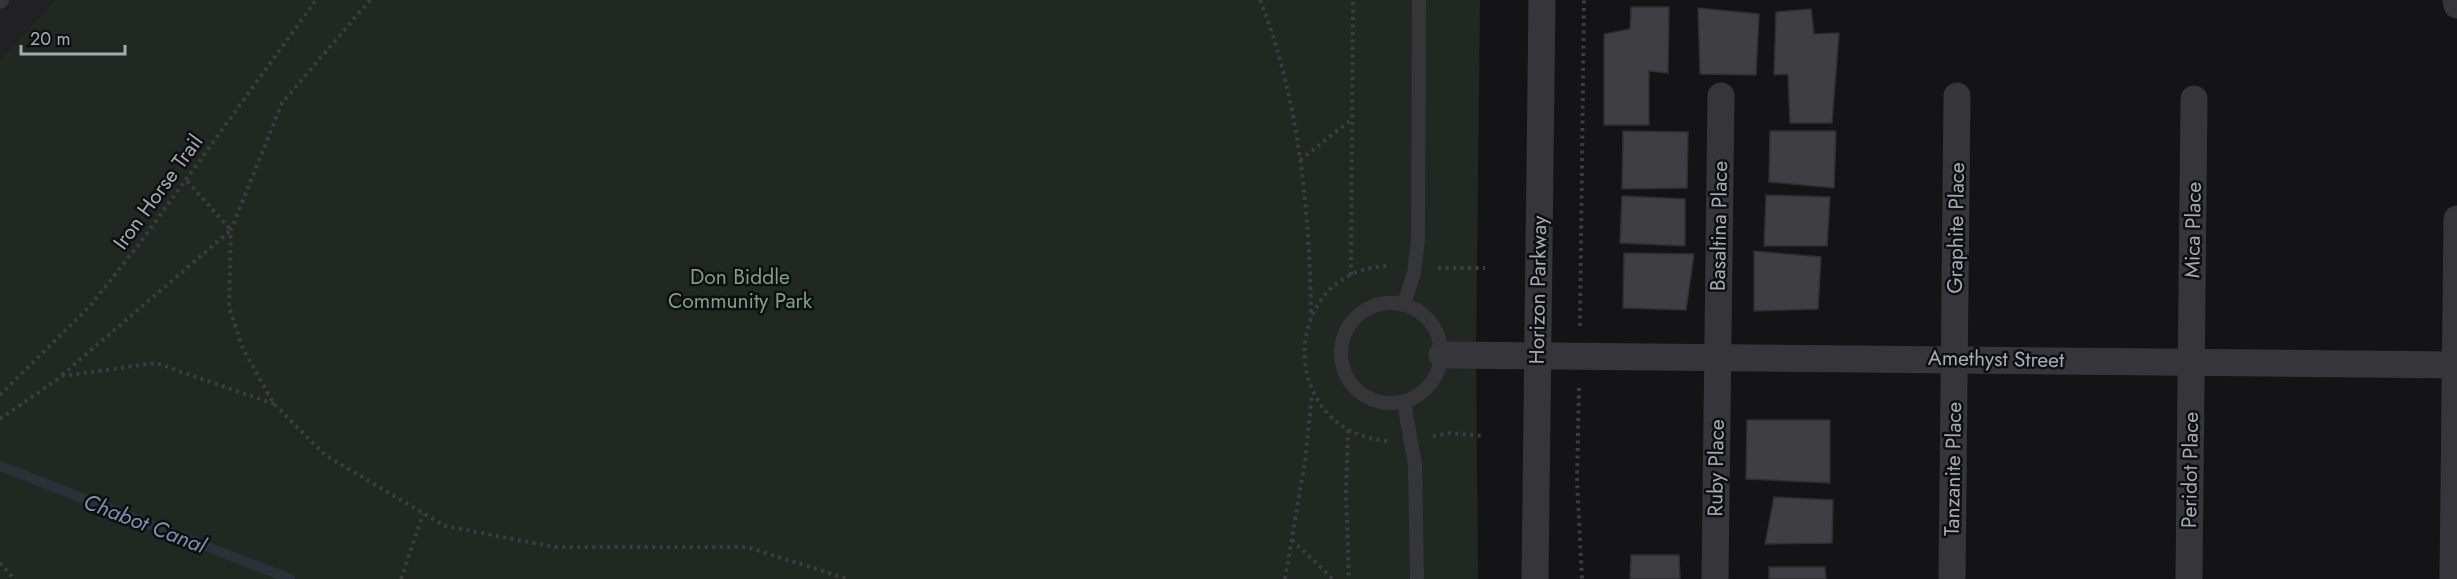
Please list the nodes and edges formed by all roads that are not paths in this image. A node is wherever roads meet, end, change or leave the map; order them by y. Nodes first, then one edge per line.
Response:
1 (1419, 0) edge
2 (1542, 0) edge
3 (2456, 0) edge
4 (2457, 4) edge
5 (1720, 96) dead end
6 (1957, 96) dead end
7 (2194, 99) dead end
8 (2457, 219) edge
9 (1404, 304) junction
10 (1538, 354) junction
11 (1442, 355) junction
12 (1718, 356) junction
13 (1954, 359) junction
14 (2191, 362) junction
15 (2456, 365) edge
16 (1404, 402) junction
17 (1417, 579) edge
18 (1535, 579) edge
19 (1715, 579) edge
20 (1952, 579) edge
21 (2189, 579) edge
22 (2453, 579) edge

1 - 9 lane
2 - 10 street, Horizon Parkway
3 - 4 street
5 - 12 street, Basaltina Place
6 - 13 street, Graphite Place
7 - 14 street, Mica Place
8 - 15 street
9 - 11 lane
9 - 16 lane
10 - 11 street, Amethyst Street
10 - 12 street, Amethyst Street
10 - 18 street, Horizon Parkway
11 - 16 lane
12 - 13 street, Amethyst Street
12 - 19 street, Ruby Place
13 - 14 street, Amethyst Street
13 - 20 street, Tanzanite Place
14 - 15 street, Amethyst Street
14 - 21 street, Peridot Place
15 - 22 street
16 - 17 lane

